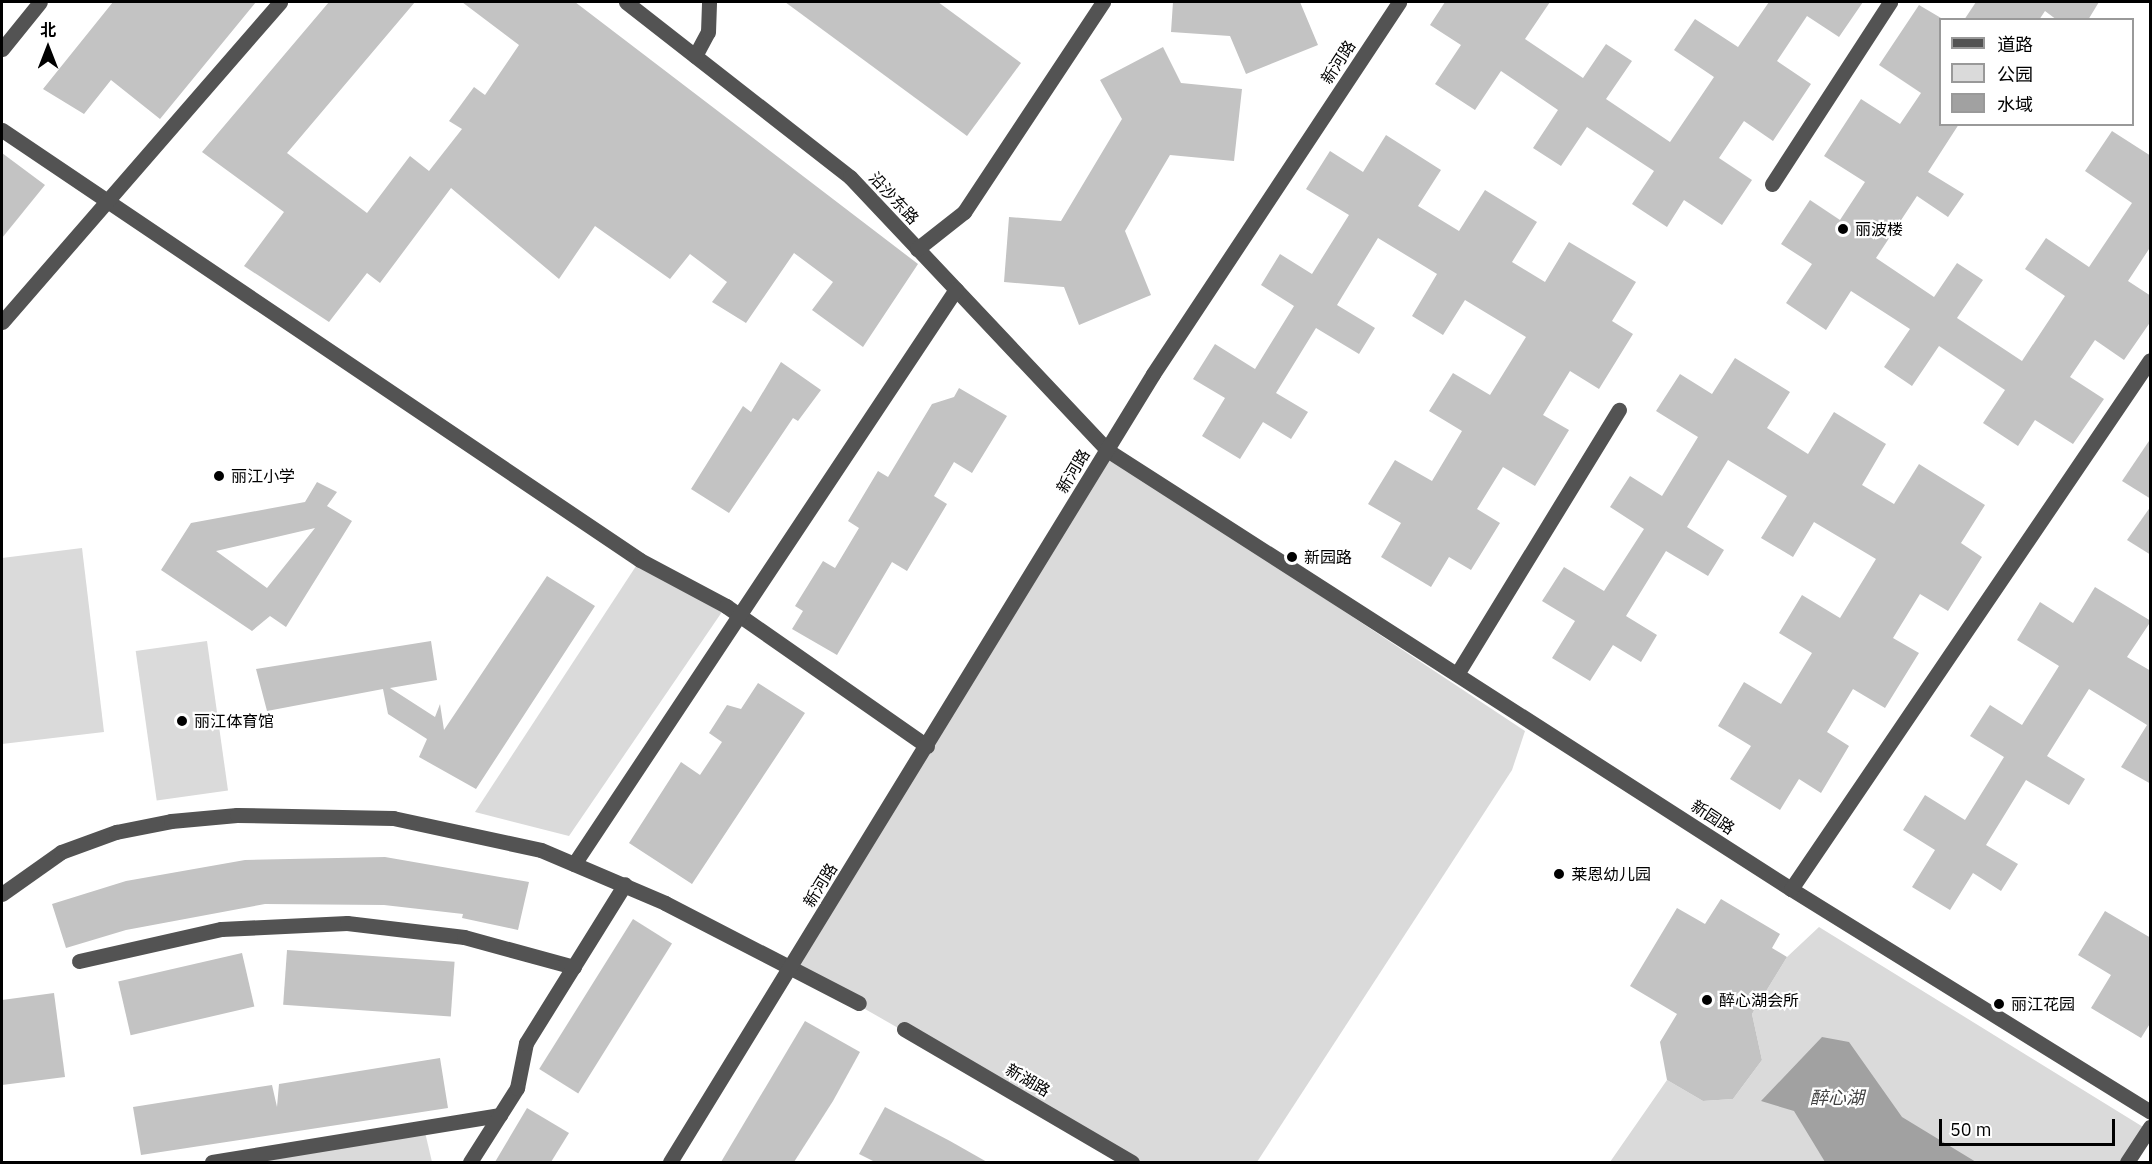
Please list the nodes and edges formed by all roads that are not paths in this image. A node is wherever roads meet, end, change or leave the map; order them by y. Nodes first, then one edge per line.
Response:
1 (40, 2) edge
2 (280, 2) edge
3 (626, 2) edge
4 (709, 2) edge
5 (1103, 2) edge
6 (1400, 2) edge
7 (1890, 2) edge
8 (2, 49) edge
9 (695, 56) junction
10 (2, 130) edge
11 (1772, 184) dead end
12 (109, 202) junction
13 (917, 249) junction
14 (956, 290) junction
15 (2, 322) edge
16 (2151, 360) edge
17 (1619, 410) dead end
18 (1107, 450) junction
19 (742, 616) junction
20 (1457, 674) junction
21 (927, 746) junction
22 (574, 864) junction
23 (626, 884) junction
24 (1791, 889) junction
25 (2, 894) edge
26 (79, 961) dead end
27 (790, 966) junction
28 (574, 967) junction
29 (859, 1004) dead end
30 (904, 1029) dead end
31 (2151, 1112) edge
32 (500, 1115) junction
33 (2151, 1127) edge
34 (212, 1162) edge
35 (470, 1162) edge
36 (670, 1162) edge
37 (1132, 1162) edge
38 (2127, 1162) edge

1 - 8 street
2 - 12 street
3 - 9 street, 沿沙东路
4 - 9 street
5 - 13 street
6 - 18 street, 新河路
7 - 11 street
9 - 13 street, 沿沙东路
10 - 12 street
12 - 15 street
12 - 19 street
13 - 14 street, 沿沙东路
14 - 18 street, 沿沙东路
14 - 19 street
16 - 24 street
17 - 20 street
18 - 20 street, 新园路
18 - 21 street, 新河路
19 - 21 street
19 - 22 street
20 - 24 street, 新园路
21 - 27 street, 新河路
22 - 23 street
22 - 25 street
23 - 27 street
23 - 28 street
24 - 31 street, 新园路
26 - 28 street
27 - 29 street
27 - 36 street, 新河路
28 - 32 street
30 - 37 street, 新湖路
32 - 34 street
32 - 35 street
33 - 38 street

